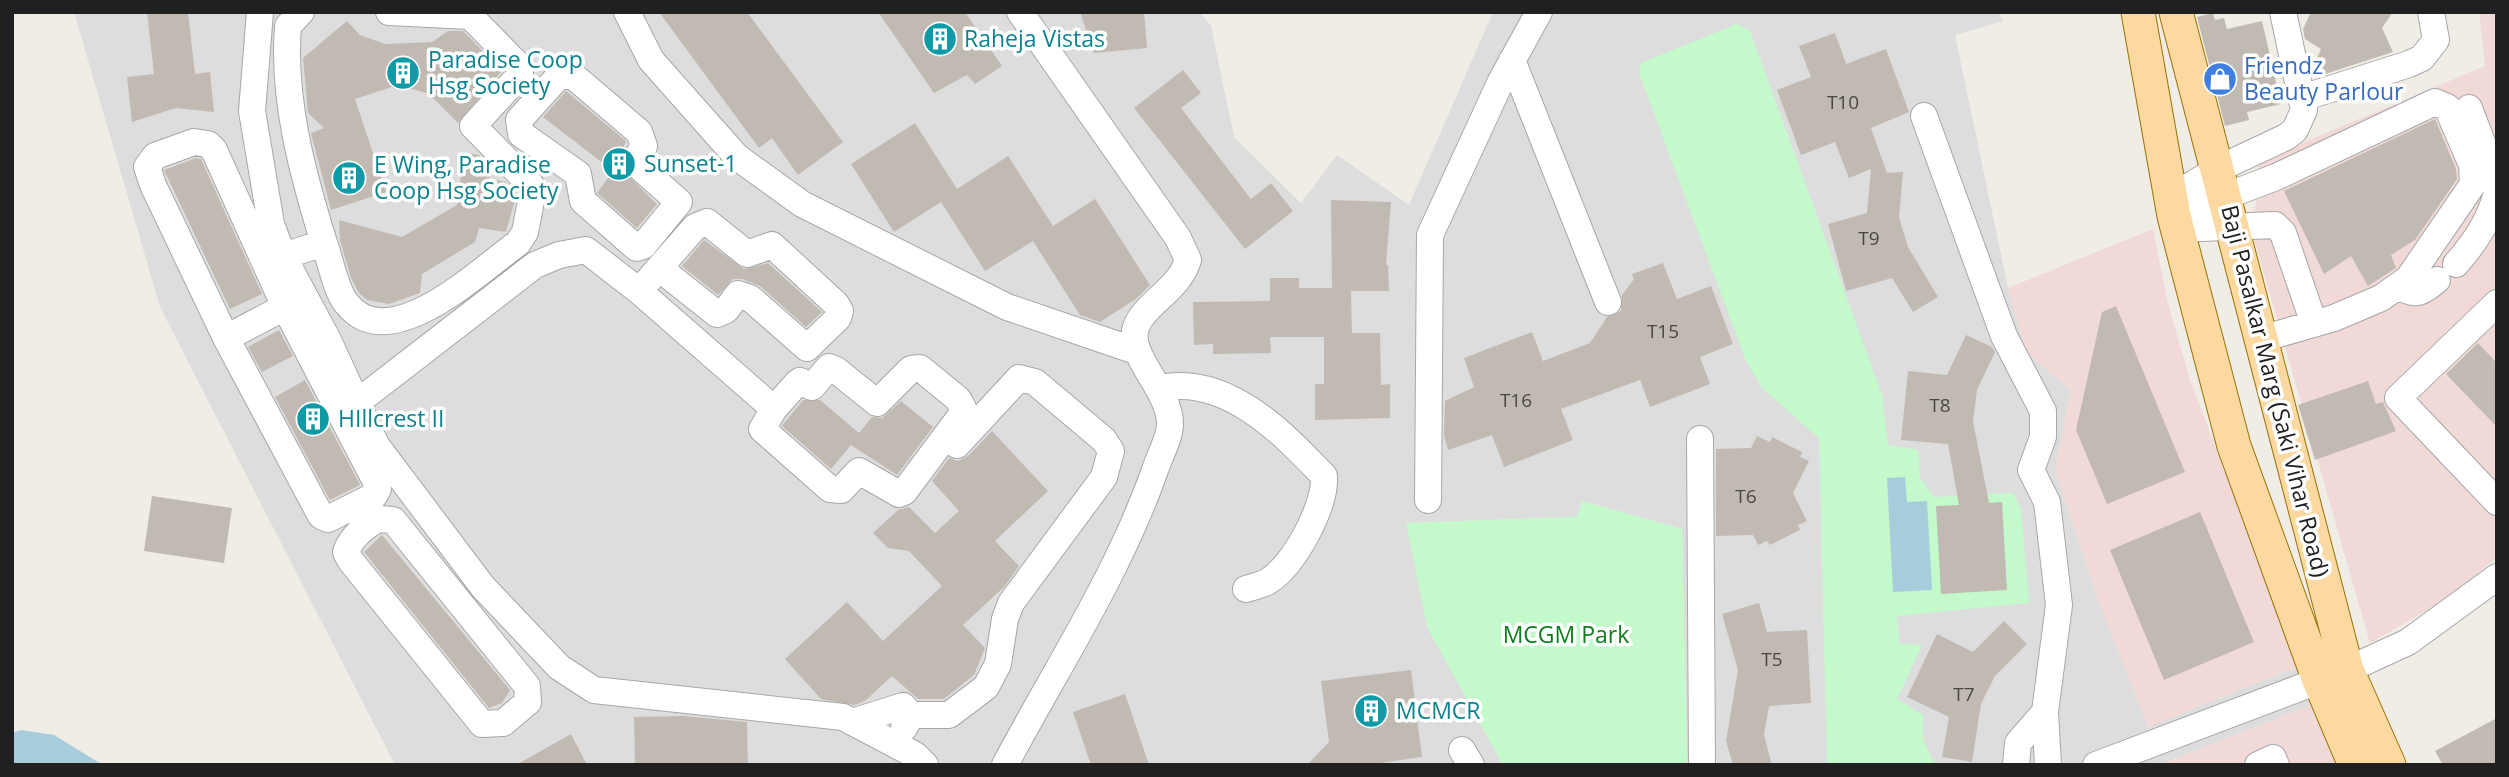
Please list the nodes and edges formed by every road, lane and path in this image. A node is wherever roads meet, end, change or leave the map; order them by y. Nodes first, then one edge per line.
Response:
1 (260, 12) edge
2 (301, 12) edge
3 (389, 12) edge
4 (627, 12) edge
5 (1020, 12) edge
6 (1538, 12) edge
7 (2138, 12) edge
8 (2176, 12) edge
9 (2283, 12) edge
10 (2431, 12) edge
11 (1513, 60) junction
12 (2302, 98) junction
13 (2469, 108) dead end
14 (1924, 116) dead end
15 (2491, 186) edge
16 (2225, 198) junction
17 (2174, 214) junction
18 (611, 225) junction
19 (324, 243) junction
20 (586, 250) junction
21 (284, 256) junction
22 (659, 268) junction
23 (2400, 287) junction
24 (639, 291) junction
25 (295, 302) junction
26 (1608, 302) dead end
27 (2497, 303) edge
28 (2314, 324) junction
29 (226, 338) junction
30 (2261, 340) junction
31 (1136, 351) junction
32 (1161, 388) junction
33 (355, 404) junction
34 (774, 409) junction
35 (1700, 439) dead end
36 (950, 452) dead end
37 (1428, 500) dead end
38 (2497, 502) edge
39 (2497, 578) edge
40 (483, 587) junction
41 (1246, 589) dead end
42 (461, 602) junction
43 (2333, 675) junction
44 (2045, 712) junction
45 (911, 715) junction
46 (852, 722) junction
47 (891, 742) junction
48 (925, 765) edge
49 (1005, 765) edge
50 (1702, 765) edge
51 (2015, 765) edge
52 (2048, 765) edge
53 (2096, 765) edge
54 (2258, 765) edge
55 (2276, 765) edge
56 (2355, 765) edge
57 (2389, 765) edge

1 - 21 street
2 - 19 street
3 - 19 street
4 - 31 street
5 - 31 street
6 - 11 street
7 - 17 main road, Baji Pasalkar Marg (Saki Vihar Road)
8 - 16 main road, Baji Pasalkar Marg (Saki Vihar Road)
9 - 12 street
10 - 12 street
11 - 26 street
11 - 37 street
12 - 16 street
13 - 15 street
14 - 44 street
15 - 16 street
15 - 23 street
15 - 23 street
16 - 17 street
16 - 17 street
16 - 28 street
16 - 30 main road, Baji Pasalkar Marg (Saki Vihar Road)
17 - 43 main road, Baji Pasalkar Marg (Saki Vihar Road)
18 - 18 street
18 - 20 street
19 - 21 street
20 - 24 street
20 - 33 street
21 - 25 street
22 - 22 street
22 - 24 street
23 - 28 street
24 - 34 street
25 - 29 street
25 - 29 street
25 - 29 street
25 - 33 street
27 - 38 street
28 - 30 street
30 - 43 main road, Baji Pasalkar Marg (Saki Vihar Road)
31 - 32 street
32 - 41 street
32 - 49 street
33 - 40 street
34 - 34 street
35 - 50 street
36 - 45 street
39 - 43 street
40 - 42 street
40 - 46 street
42 - 42 street
43 - 53 street
43 - 56 main road, Baji Pasalkar Marg (Saki Vihar Road)
43 - 57 main road, Baji Pasalkar Marg (Saki Vihar Road)
44 - 51 street
44 - 52 street
45 - 46 street
45 - 47 street
46 - 47 street
47 - 48 street
54 - 55 street

